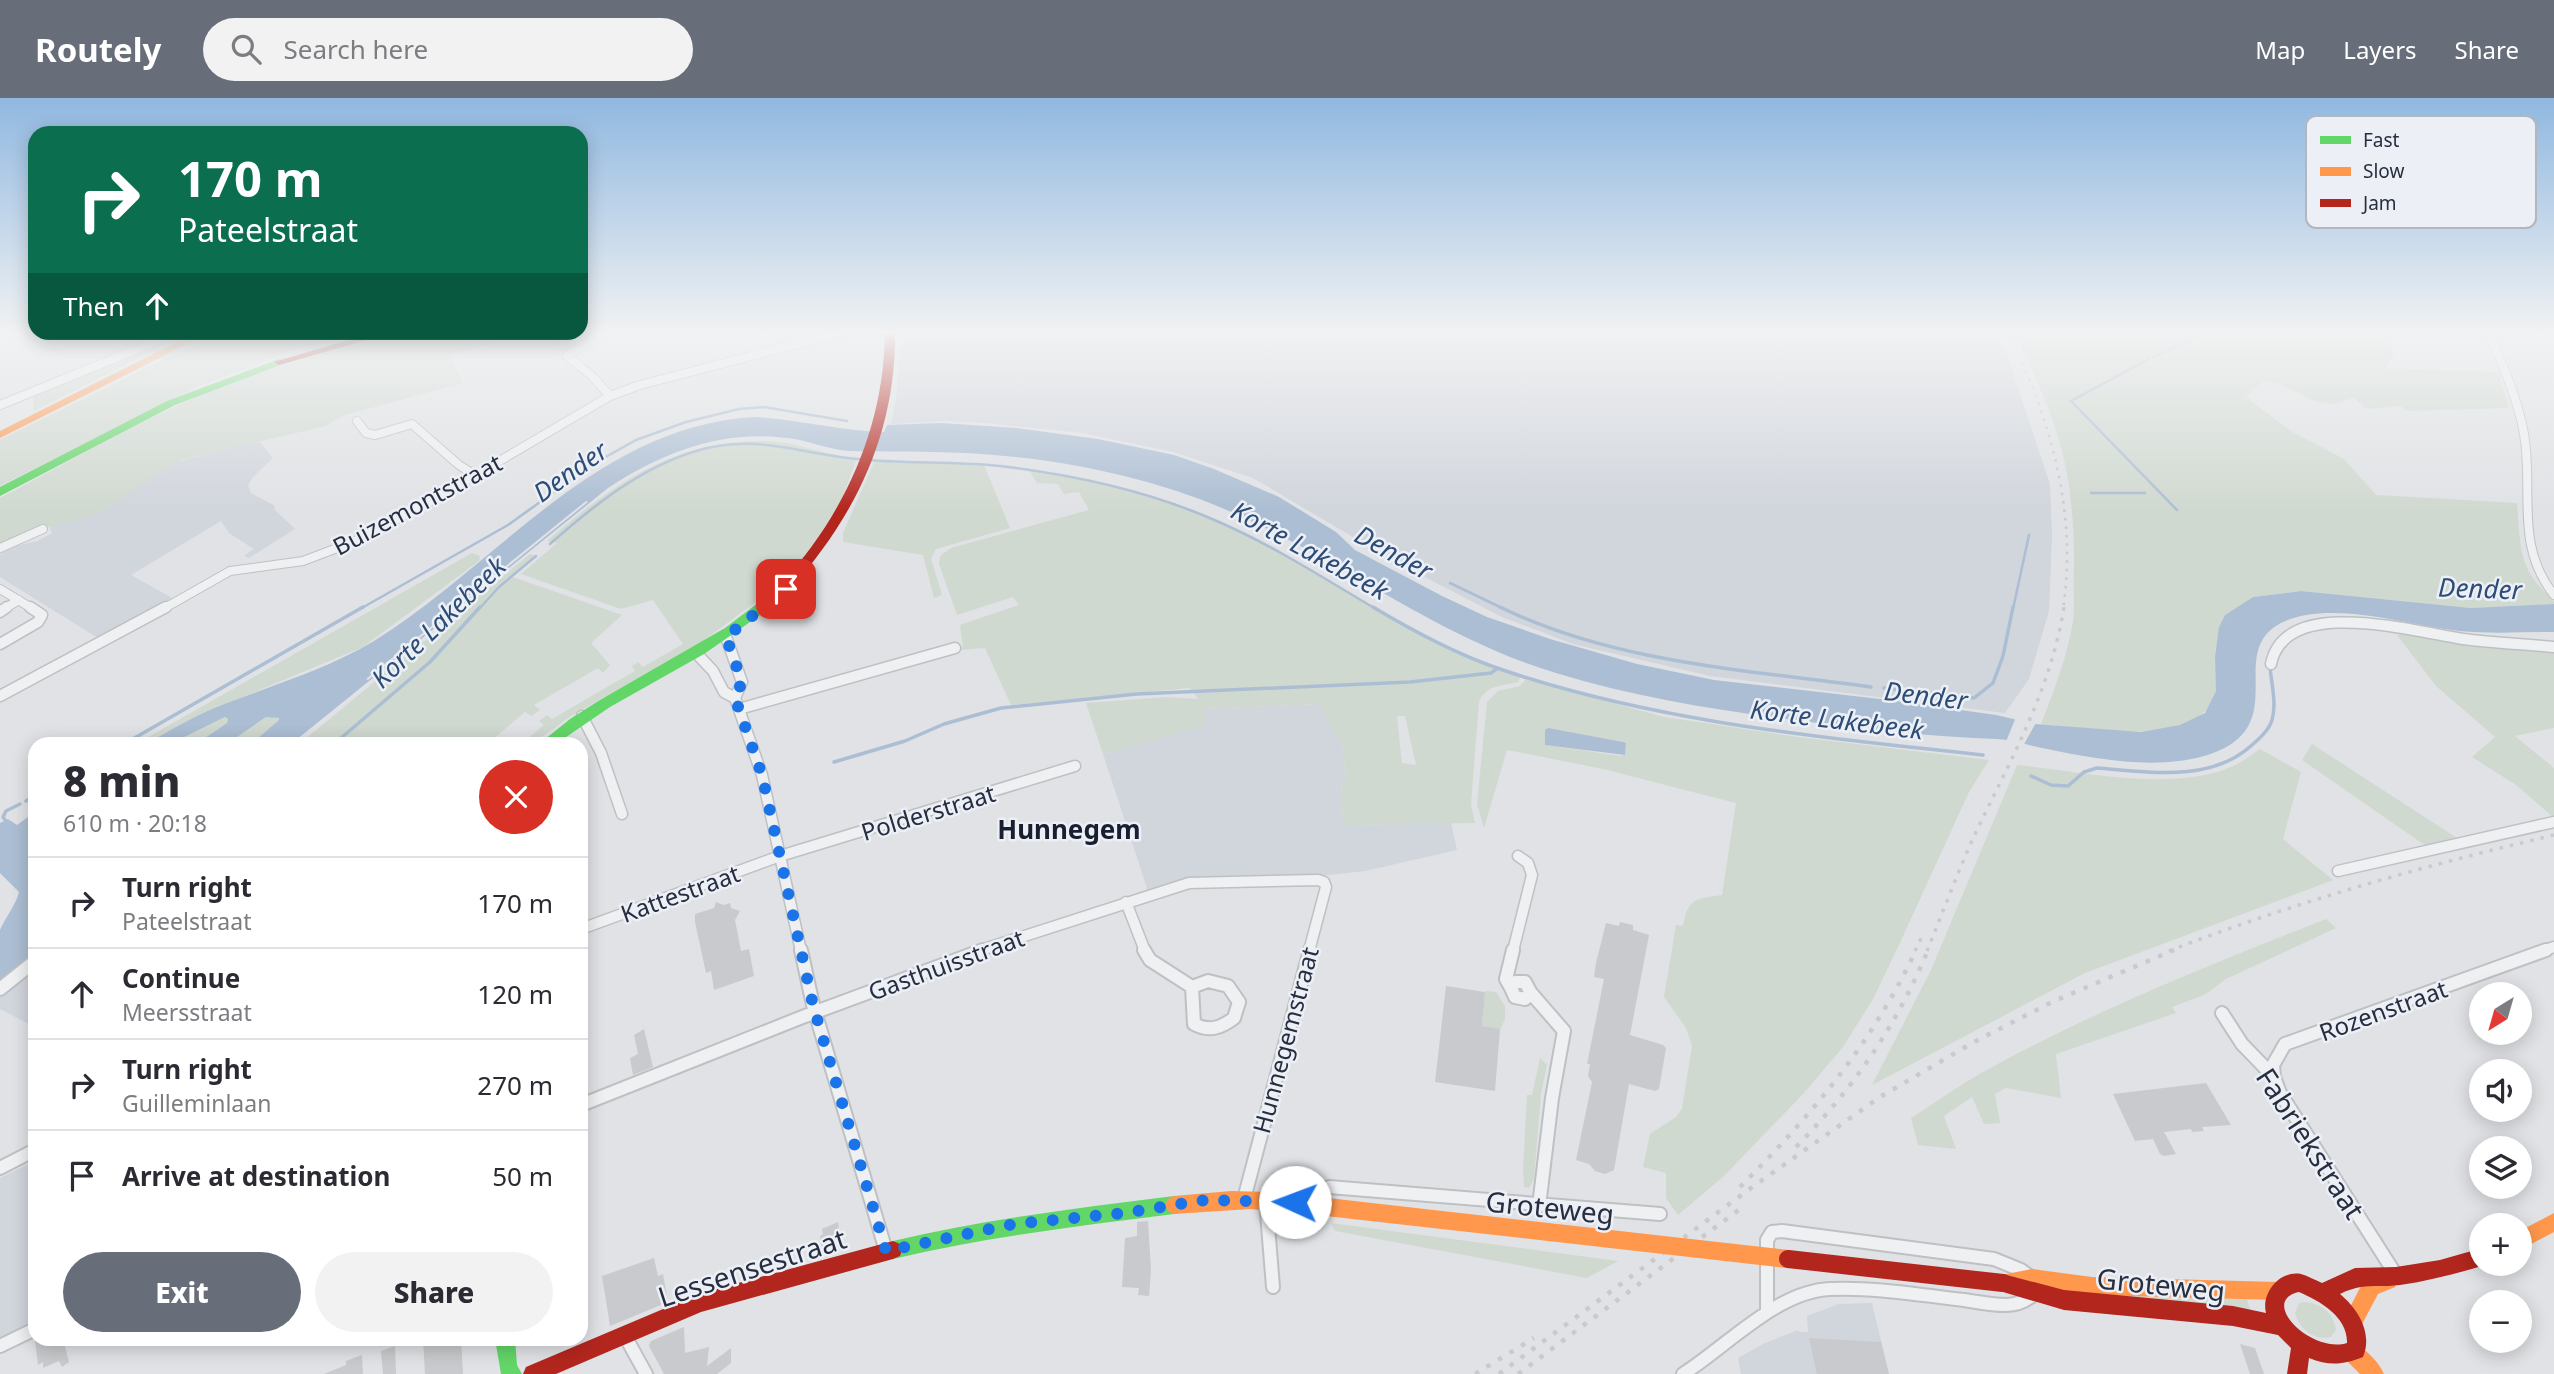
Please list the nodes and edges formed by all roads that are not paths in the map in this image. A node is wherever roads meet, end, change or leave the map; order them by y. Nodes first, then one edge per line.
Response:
1 (33, 392) edge
2 (87, 392) edge
3 (198, 392) edge
4 (606, 392) edge
5 (622, 392) edge
6 (888, 392) edge
7 (2512, 392) edge
8 (610, 396) junction
9 (0, 405) edge
10 (362, 422) dead end
11 (0, 435) edge
12 (476, 476) junction
13 (0, 492) edge
14 (43, 529) dead end
15 (0, 548) edge
16 (0, 589) edge
17 (2552, 593) edge
18 (19, 600) junction
19 (0, 612) edge
20 (726, 637) junction
21 (0, 644) edge
22 (2554, 647) edge
23 (954, 648) dead end
24 (697, 654) junction
25 (2271, 664) dead end
26 (0, 696) edge
27 (737, 704) junction
28 (582, 716) junction
29 (555, 737) edge
30 (1075, 766) dead end
31 (622, 814) dead end
32 (2554, 822) edge
33 (780, 856) junction
34 (1518, 856) dead end
35 (2338, 871) dead end
36 (1324, 882) joint
37 (1126, 902) junction
38 (588, 926) edge
39 (2554, 947) edge
40 (28, 967) edge
41 (1508, 969) junction
42 (1522, 981) junction
43 (1192, 987) junction
44 (0, 989) edge
45 (1510, 989) junction
46 (1528, 996) junction
47 (816, 1013) junction
48 (2222, 1013) dead end
49 (2274, 1077) junction
50 (588, 1102) edge
51 (28, 1154) edge
52 (0, 1168) edge
53 (1244, 1199) junction
54 (1266, 1201) junction
55 (1295, 1202) junction
56 (1539, 1206) junction
57 (1327, 1207) joint
58 (1660, 1214) dead end
59 (2554, 1222) edge
60 (2532, 1234) edge
61 (886, 1251) junction
62 (2469, 1263) edge
63 (2396, 1276) junction
64 (2032, 1278) junction
65 (2003, 1283) junction
66 (1273, 1287) dead end
67 (2278, 1291) junction
68 (2324, 1292) junction
69 (2035, 1293) junction
70 (1767, 1312) junction
71 (2353, 1321) junction
72 (2281, 1326) junction
73 (28, 1332) edge
74 (625, 1336) junction
75 (0, 1346) edge
76 (506, 1346) edge
77 (2301, 1347) junction
78 (2353, 1353) junction
79 (512, 1374) edge
80 (533, 1374) edge
81 (646, 1374) edge
82 (1683, 1374) edge
83 (2297, 1374) edge
84 (2374, 1374) edge

1 - 9 street
2 - 11 main road
3 - 13 main road
4 - 8 street
5 - 8 street, Buizemontstraat
6 - 20 main road
7 - 17 street
8 - 12 street, Buizemontstraat
10 - 12 street
12 - 26 street, Buizemontstraat
14 - 15 street
16 - 18 street
18 - 19 street
18 - 21 street
20 - 24 main road
20 - 27 street
22 - 25 street
23 - 27 street
24 - 27 street
24 - 28 main road
27 - 33 street
28 - 29 main road
28 - 31 street
30 - 33 street, Polderstraat
32 - 35 street
33 - 38 street, Kattestraat
33 - 47 street
34 - 41 street
36 - 37 street, Gasthuisstraat
36 - 53 street, Hunnegemstraat
37 - 43 street
37 - 47 street, Gasthuisstraat
39 - 49 street, Rozenstraat
40 - 44 street
41 - 42 street
41 - 45 street
42 - 45 street
42 - 46 street
43 - 43 street
45 - 46 street, Groteweg
46 - 56 street, Groteweg
47 - 50 street, Gasthuisstraat
47 - 61 street
48 - 49 street, Fabriekstraat
49 - 63 street, Fabriekstraat
51 - 52 street
53 - 54 main road, Lessensestraat
53 - 61 main road, Lessensestraat
54 - 55 main road, Lessensestraat
54 - 66 street
55 - 56 street, Groteweg
55 - 57 main road, Lessensestraat
56 - 58 street, Groteweg
57 - 65 main road, Groteweg, bridge
59 - 60 main road
61 - 74 main road, Lessensestraat
62 - 63 main road
63 - 68 main road
63 - 71 main road
64 - 65 main road, Groteweg
64 - 67 main road, Groteweg
64 - 70 street, Groteweg
65 - 69 main road, Groteweg
67 - 68 main road, Groteweg
67 - 72 main road
68 - 71 main road
69 - 70 street
69 - 72 main road, Groteweg
70 - 82 street
71 - 78 main road
72 - 77 main road
73 - 75 street
74 - 80 main road, Lessensestraat
74 - 81 street
76 - 79 main road
77 - 78 main road
77 - 83 main road
78 - 84 main road

